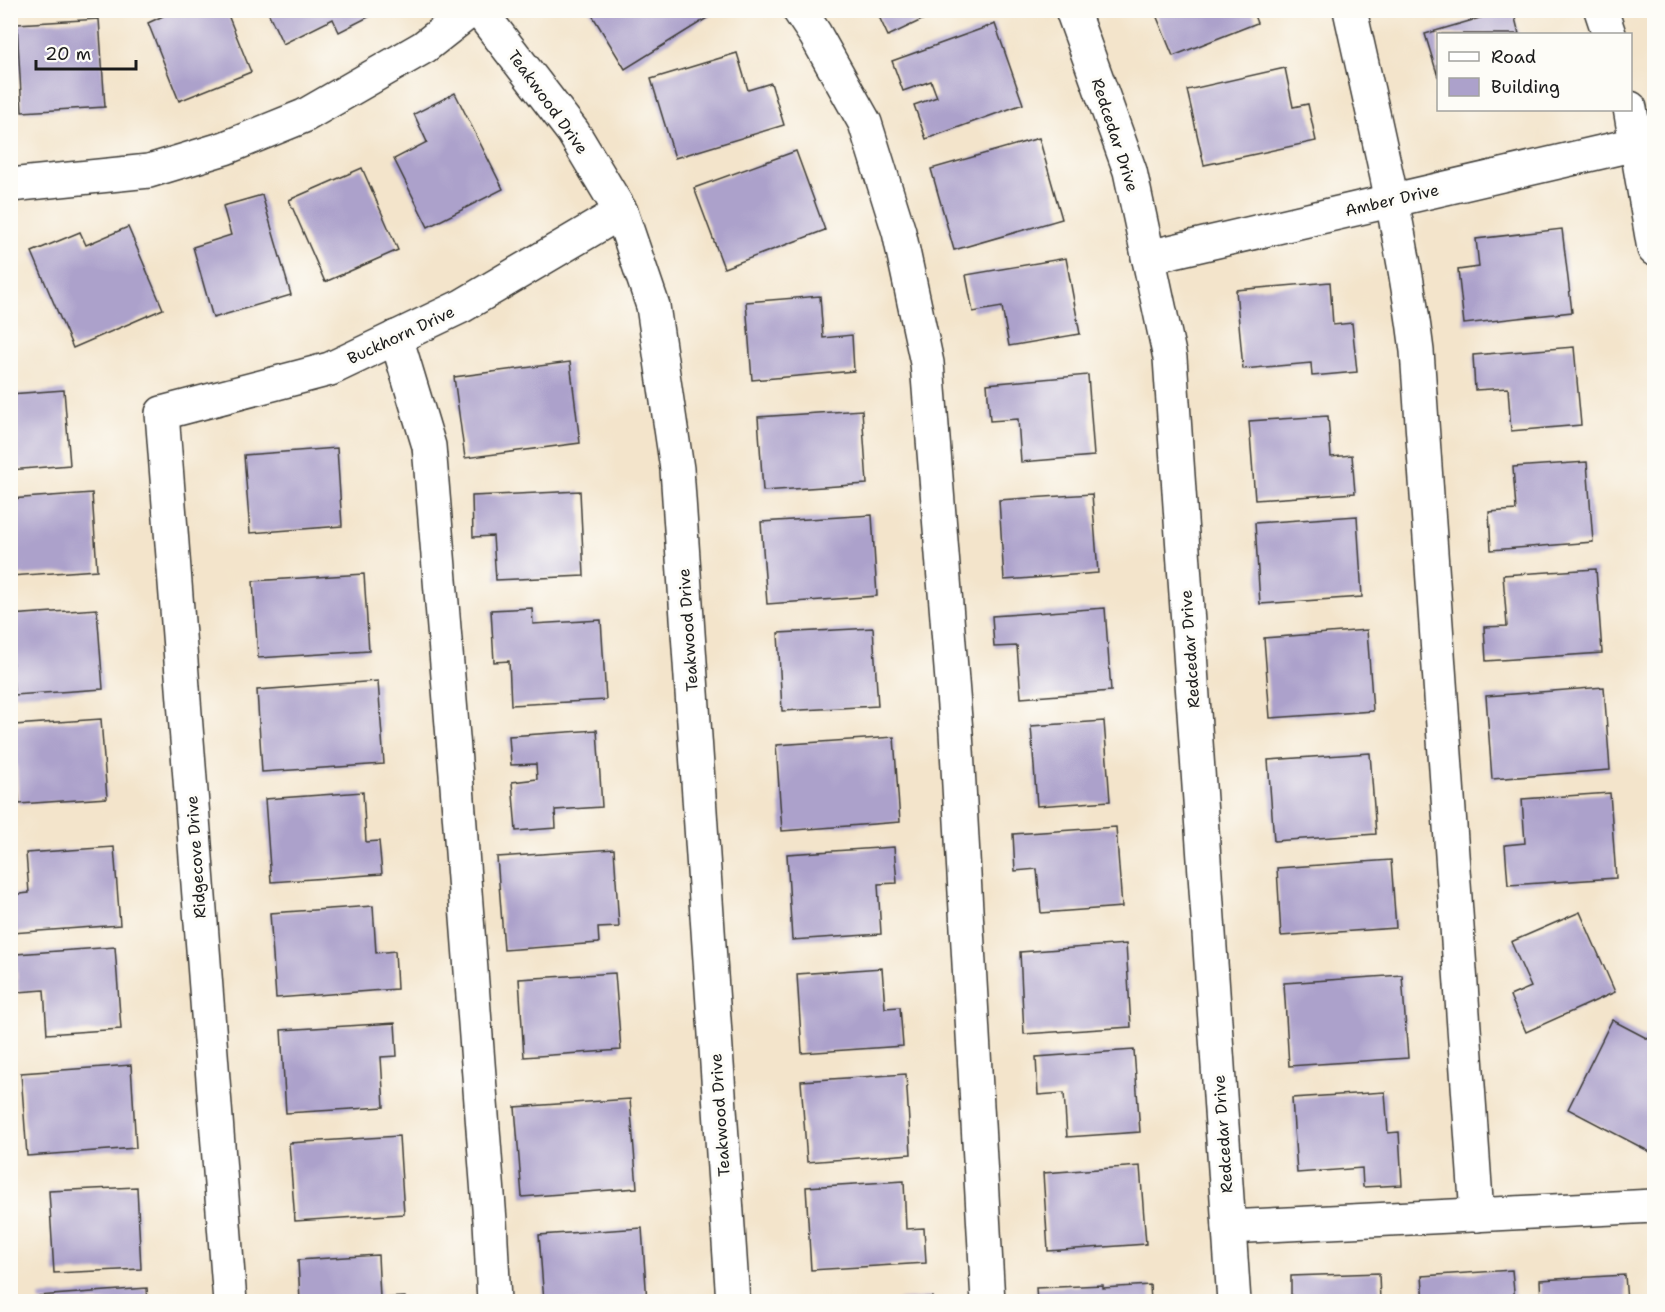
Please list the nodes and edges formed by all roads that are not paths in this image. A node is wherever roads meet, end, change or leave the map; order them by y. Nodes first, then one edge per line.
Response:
1 (471, 10) edge
2 (479, 10) edge
3 (799, 10) edge
4 (1072, 10) edge
5 (1350, 10) edge
6 (1601, 10) edge
7 (1609, 33) edge
8 (1630, 111) edge
9 (1636, 144) junction
10 (10, 185) edge
11 (1393, 200) junction
12 (621, 212) junction
13 (1654, 249) edge
14 (1148, 256) junction
15 (396, 337) junction
16 (162, 413) joint
17 (1654, 1206) edge
18 (1477, 1215) junction
19 (1229, 1227) junction
20 (230, 1302) edge
21 (494, 1302) edge
22 (733, 1302) edge
23 (988, 1302) edge
24 (1234, 1302) edge

1 - 10 street
2 - 12 street, Teakwood Drive
3 - 23 street
4 - 14 street, Redcedar Drive
5 - 11 street
6 - 7 street
8 - 9 street
9 - 11 street, Amber Drive
9 - 13 street
11 - 14 street, Amber Drive
11 - 18 street
12 - 15 street, Buckhorn Drive
12 - 22 street, Teakwood Drive
14 - 19 street, Redcedar Drive
15 - 16 street, Buckhorn Drive
15 - 21 street
16 - 20 street, Ridgecove Drive
17 - 18 street
18 - 19 street
19 - 24 street, Redcedar Drive

